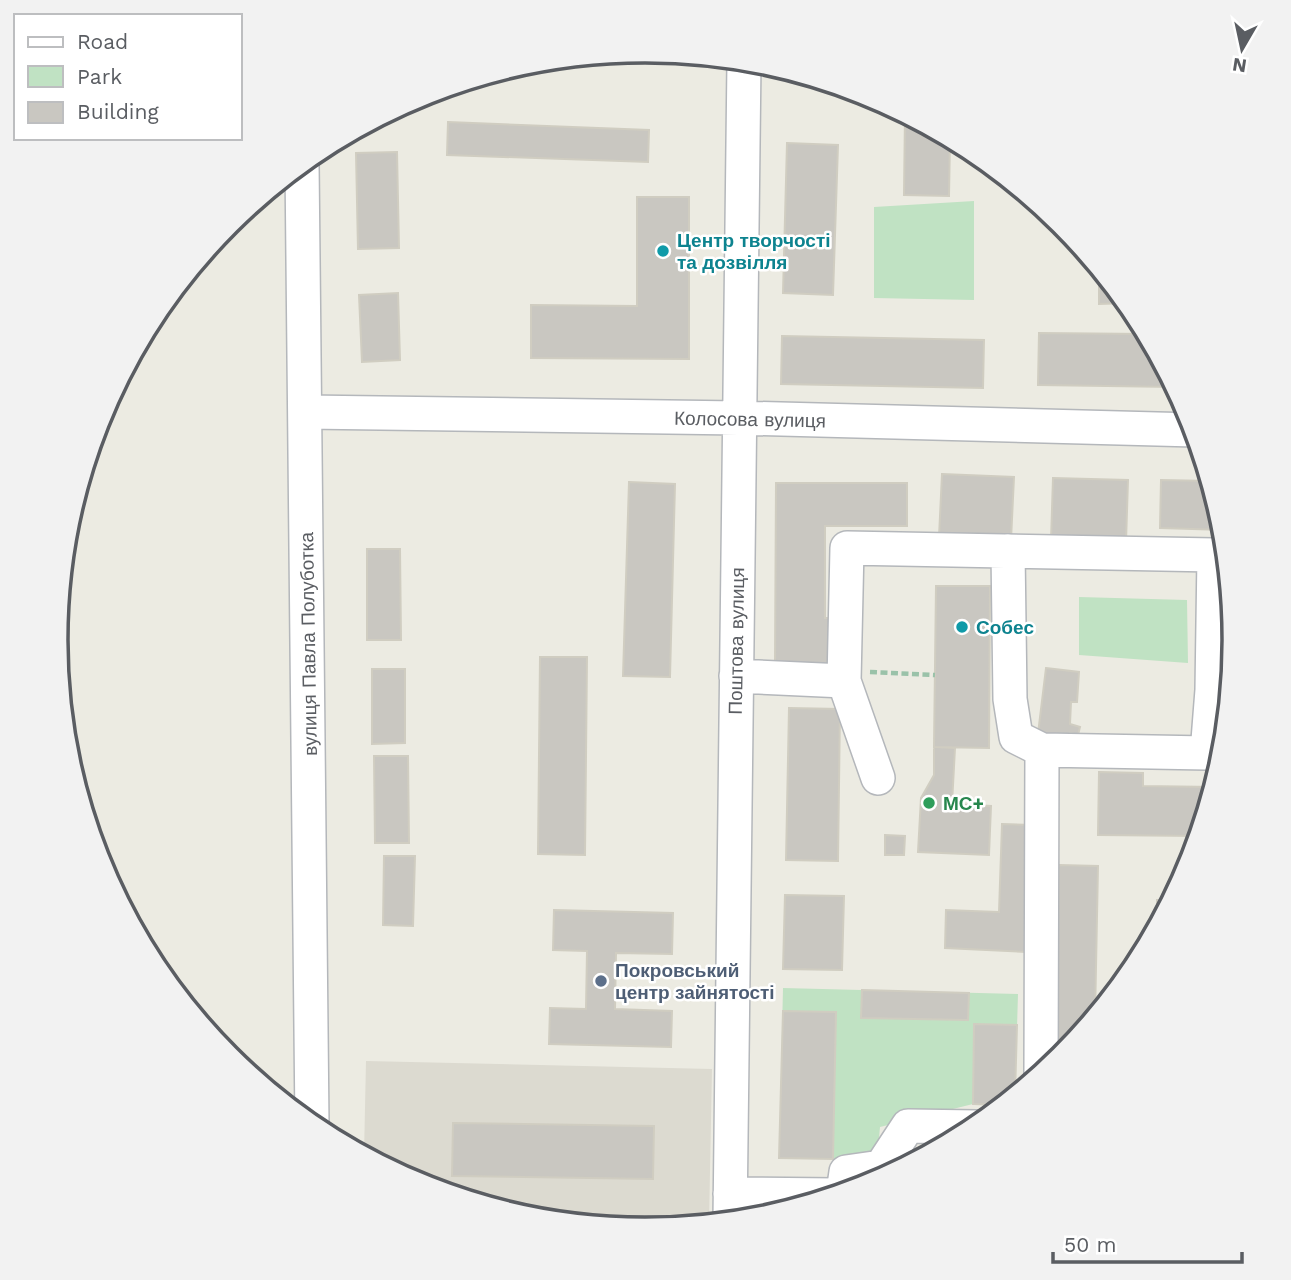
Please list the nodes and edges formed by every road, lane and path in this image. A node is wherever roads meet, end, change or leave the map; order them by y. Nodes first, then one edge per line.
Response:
1 (744, 72) edge
2 (302, 176) edge
3 (306, 412) junction
4 (739, 418) junction
5 (1183, 430) edge
6 (1008, 551) junction
7 (935, 675) dead end
8 (736, 676) junction
9 (844, 676) junction
10 (1221, 683) edge
11 (1219, 697) edge
12 (1042, 750) junction
13 (878, 778) dead end
14 (1041, 1060) edge
15 (312, 1111) edge
16 (955, 1127) edge
17 (882, 1166) edge
18 (878, 1167) edge
19 (845, 1181) edge
20 (775, 1202) edge
21 (730, 1207) edge

1 - 4 street, Поштова вулиця
2 - 3 street, вулиця Павла Полуботка
3 - 4 street, Колосова вулиця
3 - 15 street, вулиця Павла Полуботка
4 - 5 street, Колосова вулиця
4 - 8 street, Поштова вулиця
6 - 9 street
6 - 10 street
6 - 12 street
7 - 9 path
8 - 9 street
8 - 21 street, Поштова вулиця
9 - 13 street
11 - 12 street
12 - 14 street
16 - 17 street
18 - 19 street
20 - 21 street

